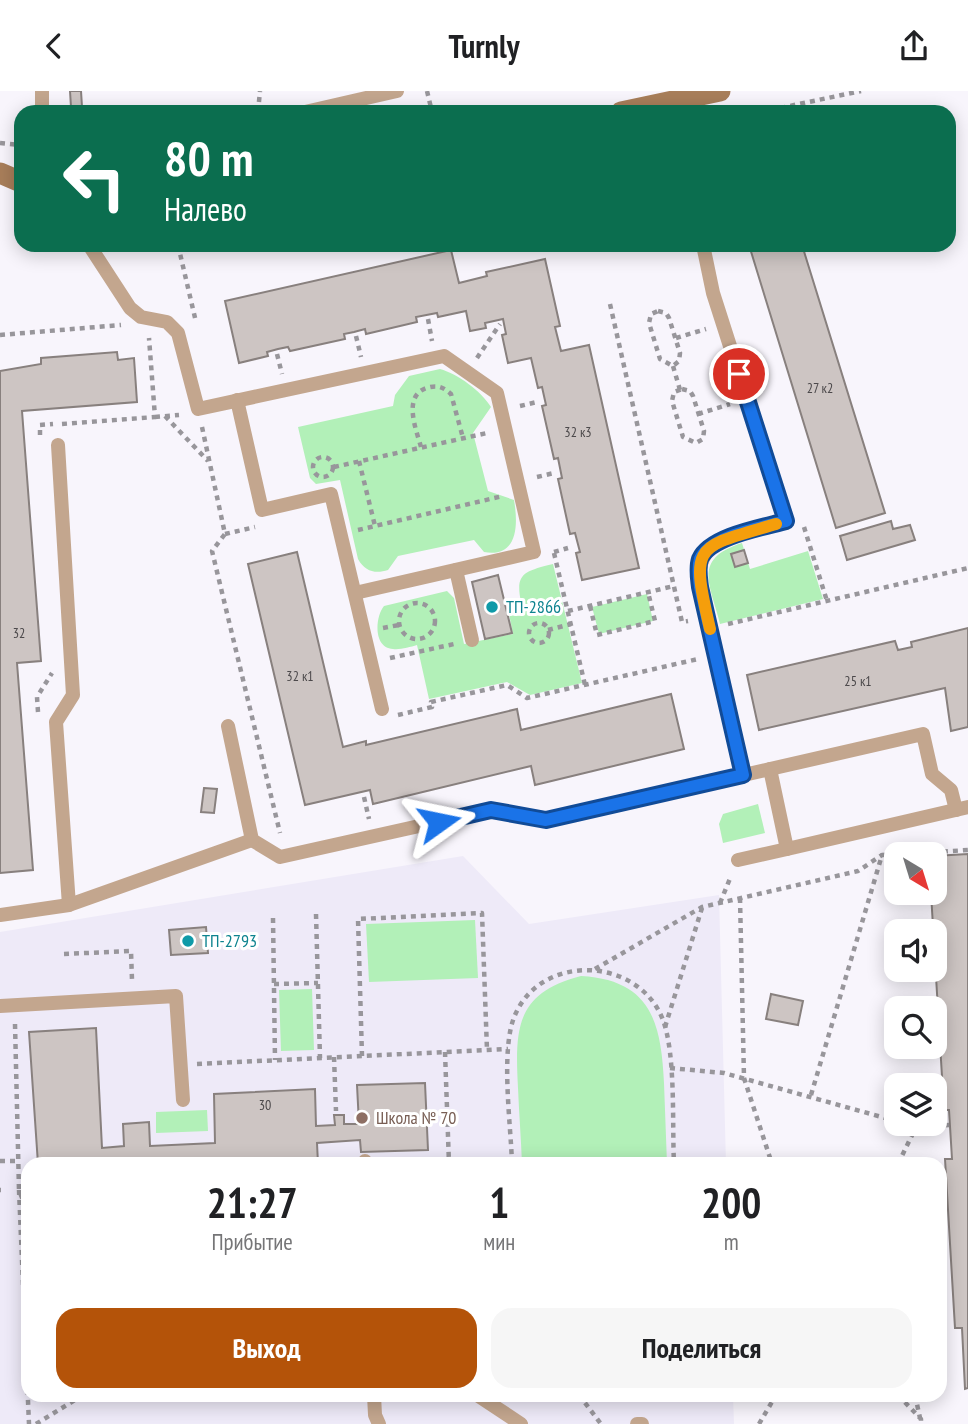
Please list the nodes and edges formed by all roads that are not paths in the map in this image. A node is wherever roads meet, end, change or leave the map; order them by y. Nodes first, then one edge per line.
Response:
1 (397, 91) edge
2 (720, 91) edge
3 (336, 105) edge
4 (654, 105) edge
5 (94, 252) edge
6 (705, 252) edge
7 (237, 400) junction
8 (58, 445) dead end
9 (456, 570) junction
10 (355, 593) junction
11 (472, 640) road end
12 (382, 709) dead end
13 (228, 726) dead end
14 (770, 769) junction
15 (743, 775) junction
16 (962, 808) edge
17 (252, 840) junction
18 (787, 849) junction
19 (738, 860) road end
20 (69, 905) junction
21 (0, 915) edge
22 (7, 1006) edge
23 (183, 1100) dead end
24 (375, 1402) edge
25 (488, 1402) edge
26 (379, 1424) edge
27 (521, 1424) edge

1 - 3 lane
2 - 4 street
5 - 7 lane
6 - 15 lane
7 - 9 lane
7 - 10 lane
8 - 20 lane
9 - 10 lane
9 - 11 lane
10 - 12 lane
13 - 17 lane
14 - 15 lane
14 - 16 lane
14 - 18 lane
15 - 17 lane
16 - 18 lane
17 - 20 lane
18 - 19 lane
20 - 21 lane
22 - 23 lane
24 - 26 lane
25 - 27 lane

